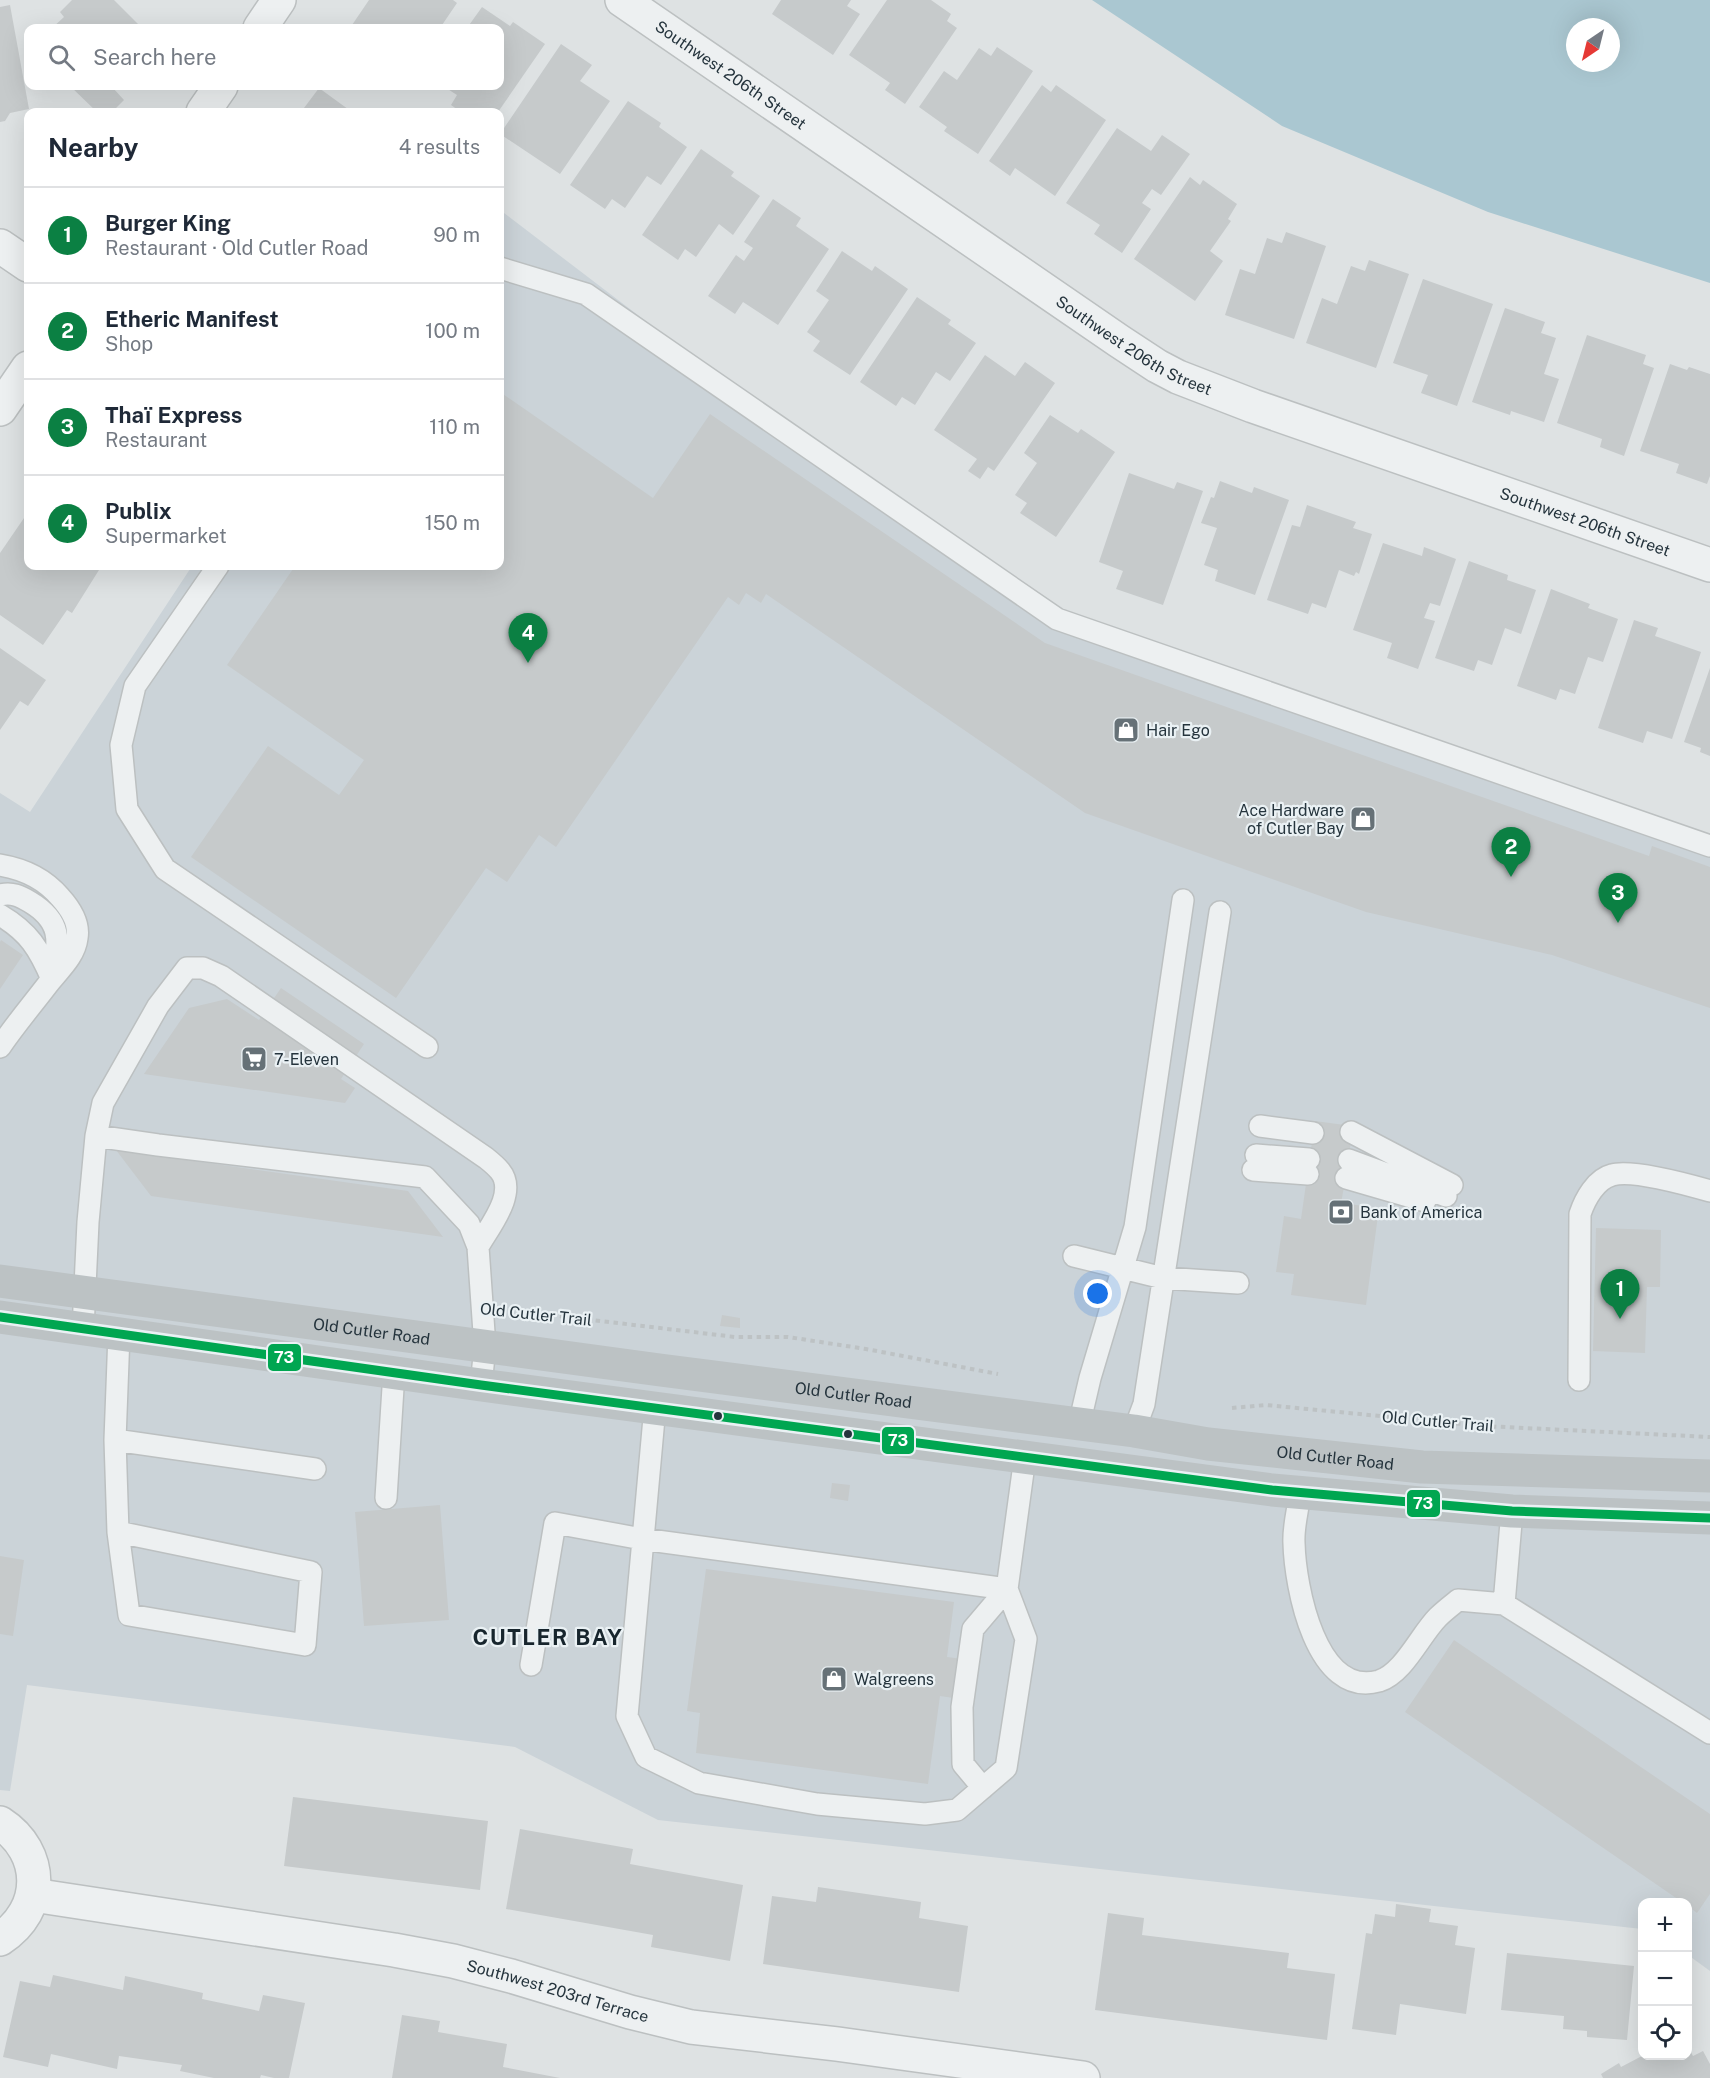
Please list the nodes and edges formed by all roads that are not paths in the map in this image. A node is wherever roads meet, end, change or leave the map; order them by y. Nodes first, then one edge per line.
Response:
1 (279, 0) edge
2 (622, 0) edge
3 (263, 24) edge
4 (218, 90) edge
5 (206, 108) edge
6 (0, 246) edge
7 (24, 262) edge
8 (504, 269) edge
9 (24, 374) edge
10 (0, 409) edge
11 (1710, 565) edge
12 (215, 570) edge
13 (1710, 846) edge
14 (0, 865) edge
15 (0, 894) edge
16 (1183, 900) dead end
17 (1220, 912) dead end
18 (0, 915) edge
19 (52, 979) junction
20 (0, 1047) edge
21 (427, 1047) dead end
22 (1260, 1126) dead end
23 (1351, 1132) dead end
24 (1313, 1133) dead end
25 (96, 1136) junction
26 (1254, 1162) dead end
27 (1309, 1166) dead end
28 (1348, 1169) dead end
29 (1710, 1191) edge
30 (477, 1247) junction
31 (1074, 1256) dead end
32 (1123, 1267) junction
33 (1162, 1278) junction
34 (0, 1281) edge
35 (1238, 1283) dead end
36 (85, 1293) junction
37 (0, 1317) edge
38 (83, 1329) junction
39 (119, 1334) junction
40 (397, 1334) junction
41 (485, 1347) junction
42 (660, 1370) junction
43 (394, 1372) junction
44 (1579, 1380) dead end
45 (481, 1385) junction
46 (655, 1407) junction
47 (1079, 1425) junction
48 (1134, 1431) junction
49 (115, 1440) junction
50 (1024, 1457) junction
51 (1065, 1464) junction
52 (315, 1469) dead end
53 (1514, 1470) junction
54 (1710, 1476) edge
55 (1300, 1493) junction
56 (386, 1498) dead end
57 (1512, 1511) junction
58 (1710, 1518) edge
59 (118, 1532) junction
60 (642, 1539) junction
61 (1007, 1589) junction
62 (1504, 1604) junction
63 (531, 1665) dead end
64 (1710, 1733) edge
65 (983, 1788) junction
66 (0, 1823) edge
67 (33, 1895) junction
68 (0, 1940) edge
69 (1083, 2078) edge

1 - 3 street
2 - 11 street, Southwest 206th Street
4 - 5 street
6 - 7 street
8 - 13 lane
9 - 10 street
12 - 21 lane
14 - 19 lane
15 - 19 lane
16 - 32 lane
17 - 33 lane
18 - 19 lane
19 - 20 lane
22 - 24 lane
23 - 28 lane
25 - 30 lane
25 - 30 lane
25 - 36 lane
26 - 27 lane
29 - 44 lane
30 - 41 lane
31 - 32 lane
32 - 33 lane
32 - 47 lane
33 - 35 lane
33 - 48 lane
34 - 36 main road, Old Cutler Road
36 - 38 lane
36 - 40 main road, Old Cutler Road
37 - 38 main road
38 - 39 main road
39 - 43 main road
39 - 49 lane
40 - 41 main road, Old Cutler Road
40 - 43 main road
41 - 42 main road, Old Cutler Road
41 - 45 lane
42 - 46 main road
42 - 47 main road, Old Cutler Road
43 - 45 main road
43 - 56 lane
45 - 46 main road
46 - 50 main road
46 - 60 lane
47 - 48 main road, Old Cutler Road
48 - 51 main road
48 - 53 main road, Old Cutler Road
49 - 52 lane
49 - 59 lane
50 - 51 main road
50 - 61 lane
51 - 55 main road
53 - 54 main road, Old Cutler Road
53 - 57 main road
55 - 57 main road
55 - 62 lane
57 - 58 main road
57 - 62 lane
59 - 59 lane
60 - 61 lane
60 - 63 lane
60 - 65 lane
61 - 65 lane
61 - 65 lane
62 - 64 lane
66 - 67 street
67 - 68 street
67 - 69 street, Southwest 203rd Terrace

